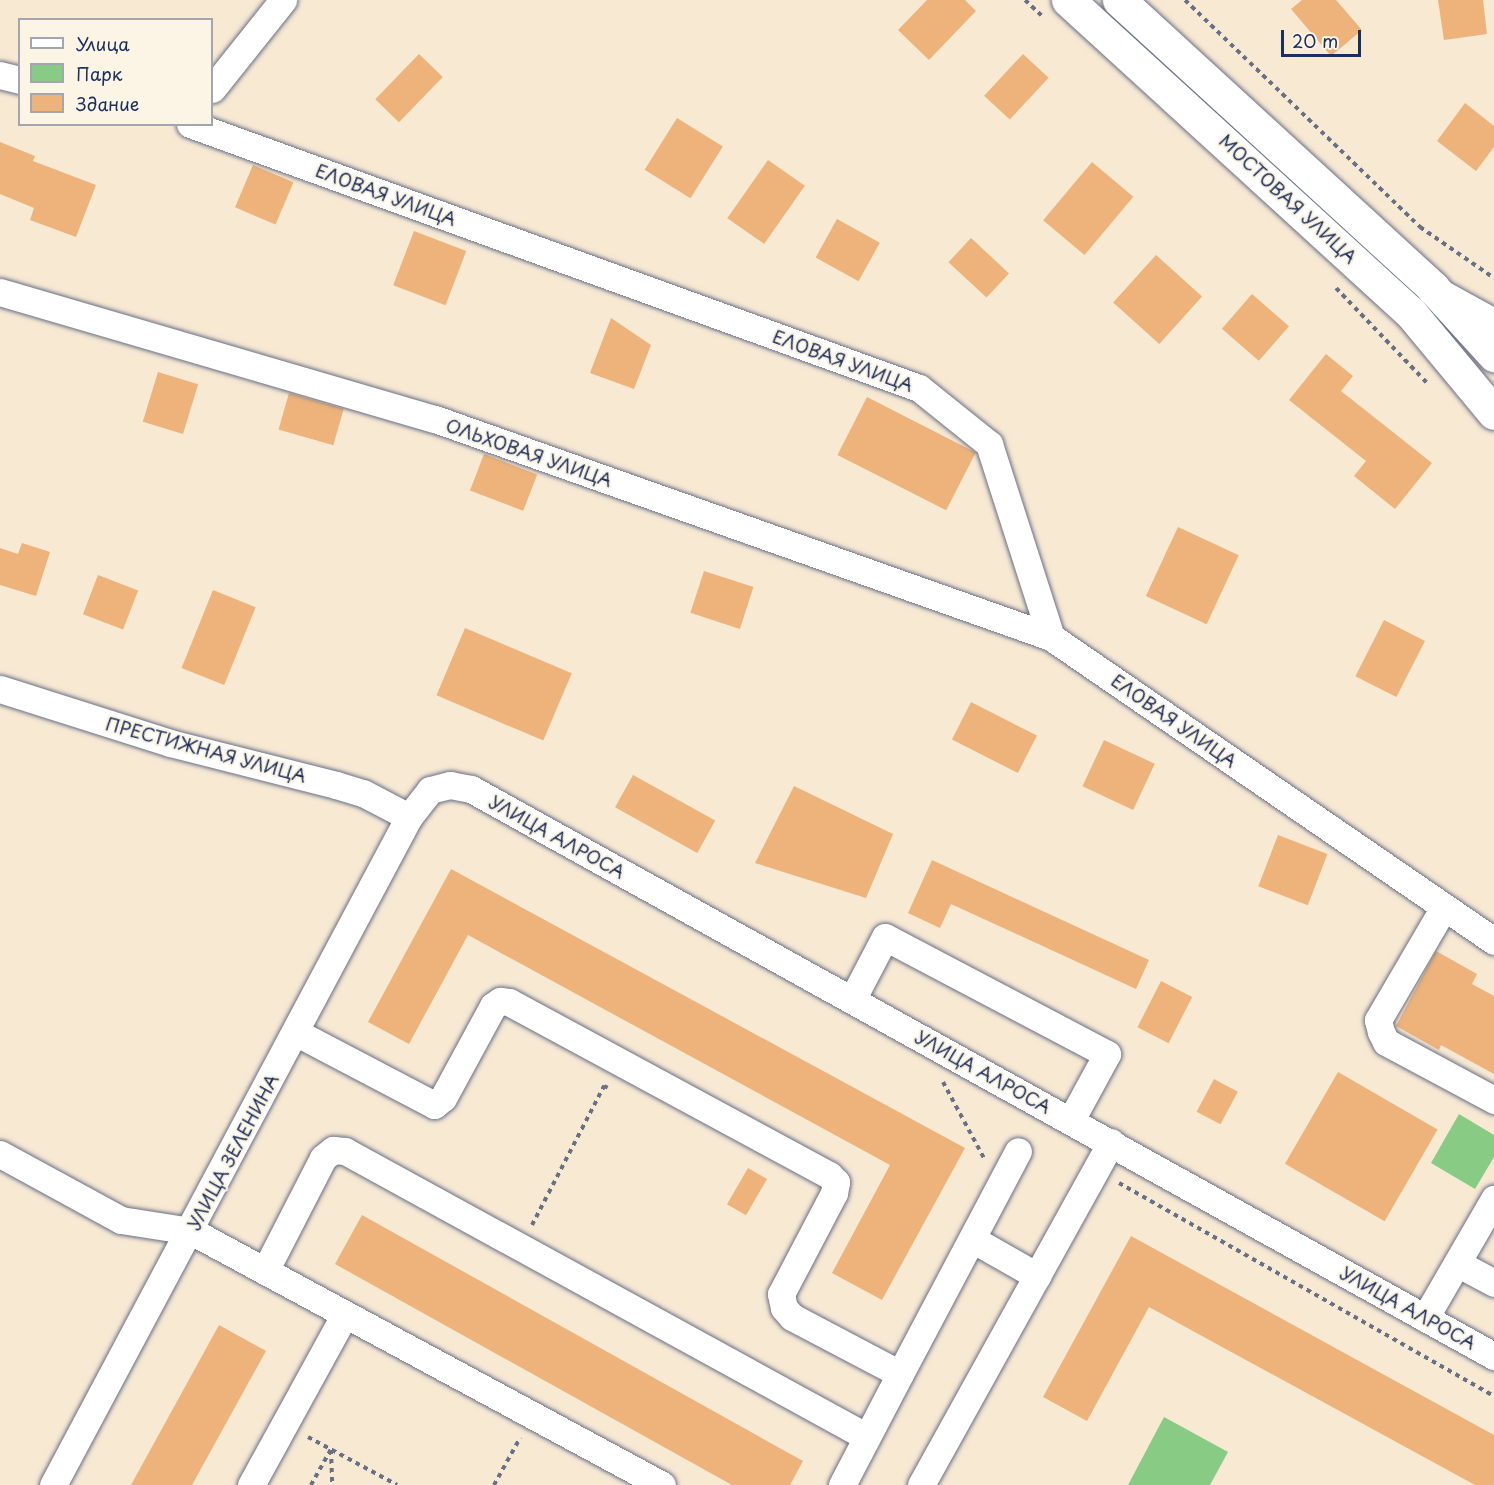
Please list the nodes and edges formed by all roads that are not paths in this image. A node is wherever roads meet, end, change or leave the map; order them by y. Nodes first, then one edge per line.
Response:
1 (283, 0) edge
2 (1068, 0) edge
3 (1119, 0) edge
4 (0, 75) edge
5 (18, 80) edge
6 (213, 88) edge
7 (196, 126) edge
8 (1433, 288) junction
9 (0, 292) edge
10 (1494, 322) edge
11 (1494, 355) edge
12 (1494, 413) edge
13 (1052, 637) junction
14 (0, 689) edge
15 (471, 789) joint
16 (409, 817) junction
17 (1444, 907) junction
18 (1494, 941) edge
19 (852, 1000) junction
20 (297, 1033) junction
21 (1494, 1100) edge
22 (1071, 1120) junction
23 (1110, 1142) junction
24 (1018, 1151) dead end
25 (0, 1155) edge
26 (1494, 1199) edge
27 (191, 1231) junction
28 (972, 1239) junction
29 (1457, 1263) junction
30 (265, 1271) junction
31 (1037, 1276) junction
32 (1494, 1283) edge
33 (345, 1314) junction
34 (1425, 1318) junction
35 (1494, 1356) edge
36 (900, 1374) junction
37 (867, 1437) junction
38 (925, 1484) edge
39 (53, 1485) edge
40 (251, 1485) edge
41 (662, 1485) edge
42 (842, 1485) edge

1 - 6 street
2 - 12 main road, МОСТОВАЯ УЛИЦА
3 - 8 main road, МОСТОВАЯ УЛИЦА
4 - 5 street
7 - 13 street, ЕЛОВАЯ УЛИЦА
8 - 10 street
8 - 11 main road, МОСТОВАЯ УЛИЦА
9 - 13 street, ОЛЬХОВАЯ УЛИЦА
13 - 17 street, ЕЛОВАЯ УЛИЦА
14 - 16 street, ПРЕСТИЖНАЯ УЛИЦА
15 - 16 street, УЛИЦА ЗЕЛЕНИНА
15 - 19 street, УЛИЦА АЛРОСА
16 - 20 street, УЛИЦА ЗЕЛЕНИНА
17 - 18 street, ЕЛОВАЯ УЛИЦА
17 - 21 street
19 - 22 street, УЛИЦА АЛРОСА
19 - 22 street
20 - 27 street, УЛИЦА ЗЕЛЕНИНА
20 - 36 street
22 - 23 street, УЛИЦА АЛРОСА
23 - 31 street
23 - 34 street, УЛИЦА АЛРОСА
24 - 28 street
25 - 27 street
26 - 29 street
27 - 30 street
27 - 39 street, УЛИЦА ЗЕЛЕНИНА
28 - 31 street
28 - 36 street
29 - 32 street
29 - 34 street
30 - 33 street
30 - 37 street
31 - 38 street
33 - 40 street
33 - 41 street
34 - 35 street, УЛИЦА АЛРОСА
36 - 37 street
37 - 42 street

